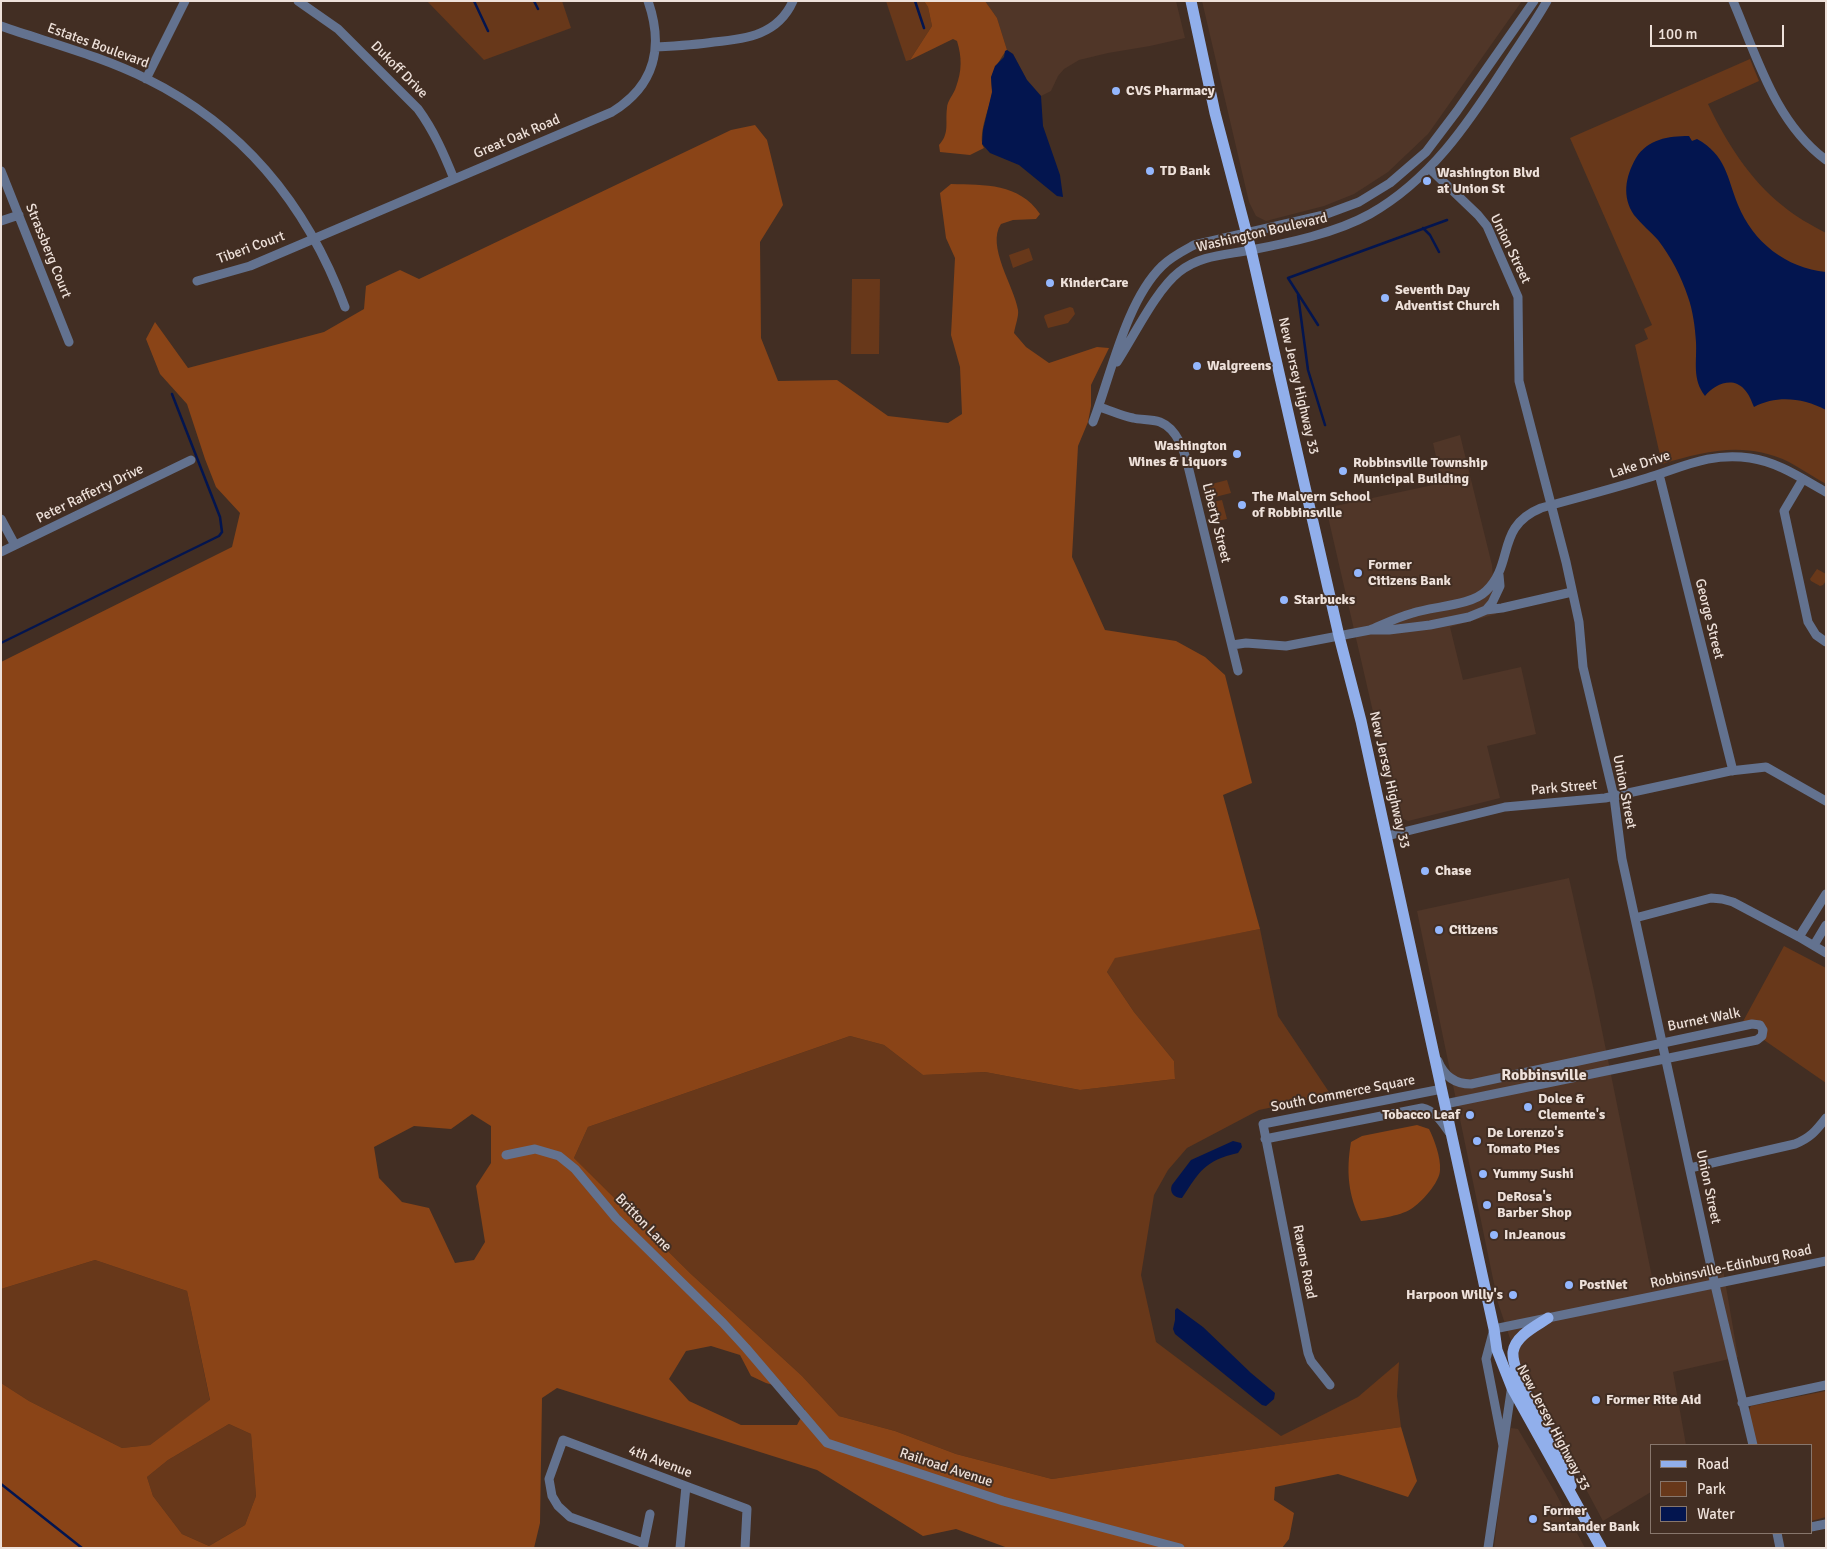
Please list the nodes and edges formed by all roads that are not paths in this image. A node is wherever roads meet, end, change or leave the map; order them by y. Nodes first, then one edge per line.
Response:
1 (185, 1) edge
2 (298, 1) edge
3 (648, 1) edge
4 (792, 1) edge
5 (1191, 1) edge
6 (1534, 1) edge
7 (1547, 1) edge
8 (1733, 1) edge
9 (1, 26) edge
10 (656, 47) junction
11 (146, 78) junction
12 (1426, 152) junction
13 (1826, 160) edge
14 (1412, 165) junction
15 (1430, 169) junction
16 (1, 171) edge
17 (454, 179) junction
18 (19, 215) junction
19 (1, 222) edge
20 (1247, 232) junction
21 (314, 239) junction
22 (1251, 250) junction
23 (197, 281) dead end
24 (345, 307) dead end
25 (69, 342) dead end
26 (1112, 370) junction
27 (1099, 407) junction
28 (1094, 422) dead end
29 (191, 460) dead end
30 (1659, 474) junction
31 (1803, 479) junction
32 (1826, 492) edge
33 (1551, 505) junction
34 (1, 519) edge
35 (14, 546) junction
36 (1, 552) edge
37 (1499, 575) junction
38 (1572, 592) junction
39 (1486, 610) junction
40 (1370, 630) junction
41 (1339, 636) junction
42 (1826, 642) edge
43 (1232, 645) junction
44 (1238, 671) dead end
45 (1733, 771) junction
46 (1614, 797) junction
47 (1826, 800) edge
48 (1387, 836) junction
49 (1826, 894) edge
50 (1635, 918) junction
51 (1826, 925) edge
52 (1799, 937) junction
53 (1814, 945) junction
54 (1826, 953) edge
55 (1662, 1042) junction
56 (1434, 1053) junction
57 (1666, 1059) junction
58 (1442, 1089) junction
59 (1445, 1104) junction
60 (1826, 1118) edge
61 (1453, 1138) junction
62 (1265, 1139) junction
63 (506, 1155) dead end
64 (1690, 1168) junction
65 (1826, 1261) edge
66 (1716, 1285) junction
67 (1548, 1318) junction
68 (1494, 1329) junction
69 (746, 1348) joint
70 (1516, 1367) junction
71 (1330, 1385) dead end
72 (1826, 1385) edge
73 (1512, 1388) junction
74 (1742, 1403) junction
75 (1753, 1444) edge
76 (1503, 1446) junction
77 (686, 1486) junction
78 (1576, 1502) junction
79 (650, 1514) dead end
80 (1826, 1524) edge
81 (1812, 1527) edge
82 (1779, 1534) edge
83 (643, 1545) edge
84 (680, 1548) edge
85 (745, 1548) edge
86 (1180, 1548) edge
87 (1488, 1548) edge
88 (1602, 1548) edge
89 (1780, 1548) edge

1 - 11 street
2 - 17 street, Dukoff Drive
3 - 10 street, Great Oak Road
4 - 10 street
5 - 20 main road, New Jersey Highway 33
6 - 12 street, Washington Boulevard
7 - 15 street, Washington Boulevard
8 - 13 street
9 - 11 street, Estates Boulevard
10 - 17 street, Great Oak Road
11 - 21 street, Estates Boulevard
12 - 14 street, Washington Boulevard
12 - 15 street
14 - 15 street
14 - 20 street, Washington Boulevard
15 - 22 street, Washington Boulevard
15 - 33 street, Union Street
16 - 18 street, Strassberg Court
17 - 21 street, Great Oak Road
18 - 19 street
18 - 25 street, Strassberg Court
20 - 22 main road, New Jersey Highway 33
20 - 26 street, Washington Boulevard
21 - 23 street, Tiberi Court
21 - 24 street, Estates Boulevard
22 - 26 street, Washington Boulevard
22 - 41 main road, New Jersey Highway 33
26 - 27 street, Washington Boulevard
27 - 28 street, Washington Boulevard
27 - 43 street, Liberty Street
29 - 35 street, Peter Rafferty Drive
30 - 31 street, Lake Drive
30 - 33 street, Lake Drive
30 - 45 street, George Street
31 - 32 street, Lake Drive
31 - 42 street
33 - 37 street, Lake Drive
33 - 38 street, Union Street
34 - 35 street
35 - 36 street, Peter Rafferty Drive
37 - 39 street, Lake Drive
37 - 40 street, Lake Drive
38 - 39 street
38 - 46 street, Union Street
39 - 40 street, Lake Drive
40 - 41 street, Lake Drive
41 - 43 street, Lake Drive
41 - 48 main road, New Jersey Highway 33
43 - 44 street, Liberty Street
45 - 46 street, Park Street
45 - 47 street, Park Street
46 - 48 street, Park Street
46 - 50 street, Union Street
48 - 56 main road, New Jersey Highway 33
49 - 52 street
50 - 52 street
50 - 55 street, Union Street
51 - 53 street
52 - 53 street
53 - 54 street
55 - 56 street
55 - 57 street, Union Street
55 - 57 street, Burnet Walk
56 - 58 main road, New Jersey Highway 33
57 - 59 street
57 - 64 street, Union Street
58 - 59 main road, New Jersey Highway 33
58 - 62 street, South Commerce Square
59 - 61 main road, New Jersey Highway 33
60 - 64 street
61 - 62 street
61 - 68 main road, New Jersey Highway 33
62 - 71 street, Ravens Road
63 - 69 street, Britton Lane
64 - 66 street, Union Street
65 - 66 street, Robbinsville-Edinburg Road
66 - 67 street, Robbinsville-Edinburg Road
66 - 74 street, Union Street
67 - 68 street, Robbinsville-Edinburg Road
67 - 70 main road
68 - 73 main road, New Jersey Highway 33
68 - 76 street
69 - 86 street, Railroad Avenue
70 - 73 street
70 - 78 main road
72 - 74 street
73 - 76 street
73 - 78 main road, New Jersey Highway 33
74 - 75 street, Union Street
76 - 87 street
77 - 83 street, 4th Avenue
77 - 84 street
77 - 85 street, 4th Avenue
78 - 88 main road, New Jersey Highway 33
79 - 83 street
80 - 81 street
82 - 89 street

